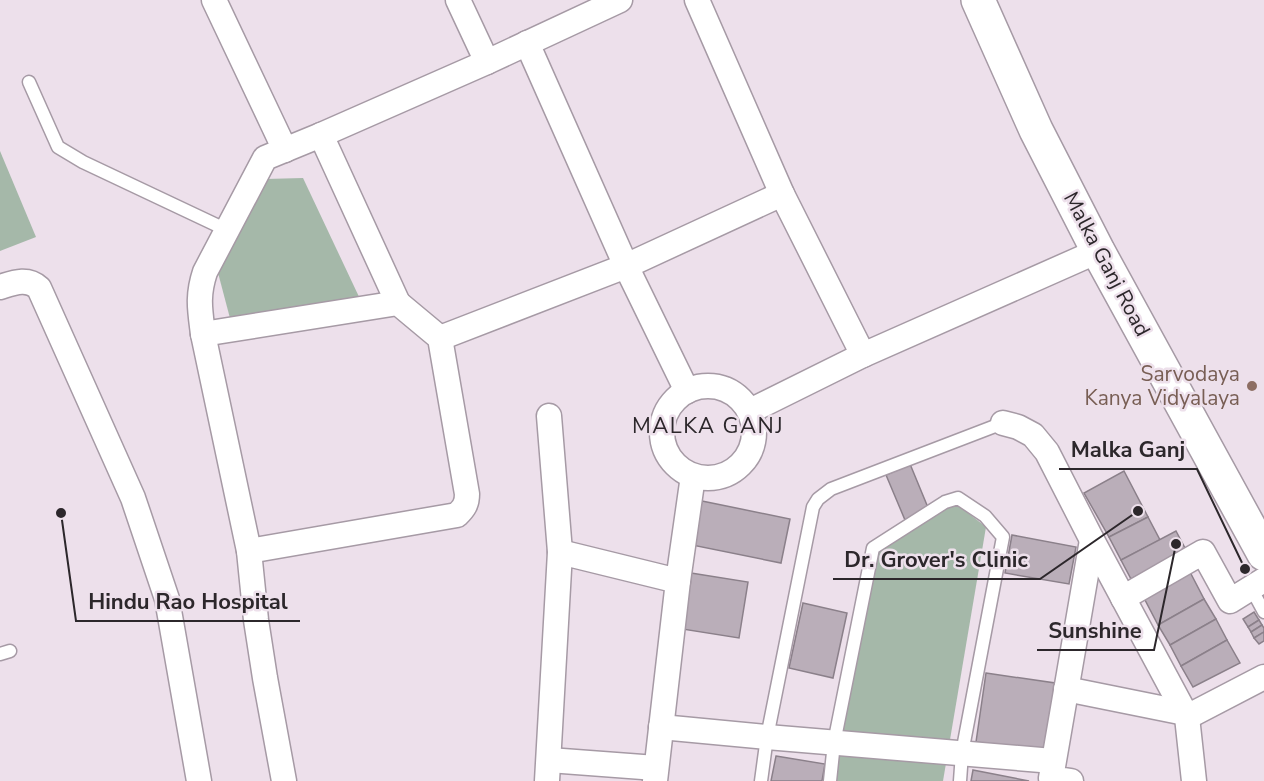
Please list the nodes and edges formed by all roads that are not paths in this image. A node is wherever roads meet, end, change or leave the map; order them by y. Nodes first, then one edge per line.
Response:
1 (214, 0) edge
2 (458, 0) edge
3 (620, 0) edge
4 (697, 0) edge
5 (978, 0) edge
6 (527, 43) junction
7 (487, 62) junction
8 (29, 82) dead end
9 (321, 135) junction
10 (285, 150) junction
11 (782, 194) junction
12 (227, 230) junction
13 (1098, 251) junction
14 (626, 266) junction
15 (0, 287) edge
16 (398, 303) junction
17 (203, 334) junction
18 (440, 338) junction
19 (863, 355) junction
20 (687, 391) junction
21 (750, 411) junction
22 (549, 416) dead end
23 (1003, 423) joint
24 (693, 476) junction
25 (1092, 540) junction
26 (249, 551) junction
27 (560, 552) junction
28 (1264, 554) edge
29 (678, 581) junction
30 (1257, 584) edge
31 (1123, 598) junction
32 (1264, 612) edge
33 (1264, 677) edge
34 (1066, 689) junction
35 (1186, 715) junction
36 (661, 727) junction
37 (767, 737) junction
38 (834, 743) junction
39 (962, 753) junction
40 (1053, 760) junction
41 (548, 770) edge
42 (655, 775) edge
43 (199, 781) edge
44 (284, 781) edge
45 (761, 781) edge
46 (830, 781) edge
47 (960, 781) edge
48 (1071, 781) edge
49 (1194, 781) edge

1 - 10 street
2 - 7 street
3 - 6 street
4 - 11 street
5 - 13 street, Malka Ganj Road
6 - 7 street
6 - 14 street
7 - 9 street
8 - 12 lane
9 - 10 street
9 - 16 street
10 - 12 street
11 - 14 street
11 - 19 street
12 - 17 street
13 - 19 street
13 - 28 street, Malka Ganj Road
14 - 18 street
14 - 20 street
15 - 43 street
16 - 17 street
16 - 18 street
17 - 26 street
18 - 26 street
19 - 21 street
20 - 21 street
20 - 24 street
21 - 24 street
22 - 27 street
23 - 25 street
23 - 37 lane
24 - 29 street
25 - 31 street
25 - 34 street
26 - 44 street
27 - 29 street
27 - 41 street
29 - 36 street
30 - 31 street
30 - 32 lane
31 - 35 street
33 - 35 street
34 - 35 street
34 - 40 street
35 - 49 street
36 - 37 street
36 - 42 street
37 - 38 street
37 - 45 lane
38 - 39 street
38 - 39 lane
38 - 46 lane
39 - 40 street
39 - 47 lane
40 - 48 street
41 - 42 street

